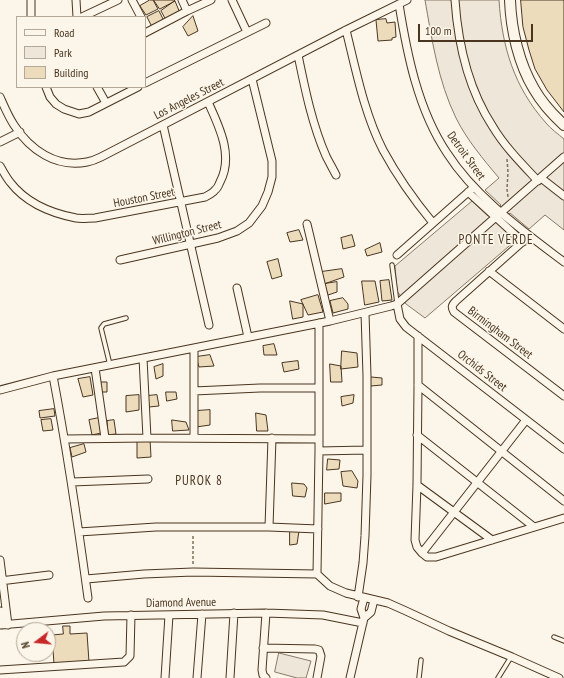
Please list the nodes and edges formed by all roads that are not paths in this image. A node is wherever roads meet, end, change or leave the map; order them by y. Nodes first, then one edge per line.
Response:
1 (31, 0) edge
2 (76, 0) edge
3 (118, 0) edge
4 (132, 0) edge
5 (182, 0) edge
6 (211, 0) edge
7 (232, 0) edge
8 (407, 0) edge
9 (455, 0) edge
10 (510, 0) edge
11 (399, 4) junction
12 (187, 11) junction
13 (31, 16) edge
14 (77, 16) edge
15 (84, 16) edge
16 (140, 16) edge
17 (266, 23) dead end
18 (146, 30) edge
19 (346, 30) junction
20 (247, 32) junction
21 (298, 55) junction
22 (252, 79) junction
23 (146, 82) edge
24 (46, 88) edge
25 (98, 88) edge
26 (136, 88) edge
27 (0, 97) edge
28 (208, 102) junction
29 (106, 103) junction
30 (163, 125) junction
31 (564, 125) edge
32 (20, 132) junction
33 (0, 142) edge
34 (564, 158) edge
35 (0, 166) edge
36 (336, 175) dead end
37 (539, 179) junction
38 (474, 187) junction
39 (468, 192) junction
40 (564, 196) edge
41 (181, 202) junction
42 (502, 212) junction
43 (495, 218) junction
44 (433, 223) junction
45 (307, 224) dead end
46 (530, 236) junction
47 (523, 242) junction
48 (190, 244) junction
49 (397, 255) dead end
50 (120, 260) dead end
51 (564, 262) edge
52 (392, 265) dead end
53 (489, 271) junction
54 (237, 288) dead end
55 (397, 304) junction
56 (365, 313) junction
57 (126, 318) dead end
58 (330, 321) junction
59 (319, 323) junction
60 (209, 325) dead end
61 (564, 329) edge
62 (418, 336) junction
63 (248, 337) junction
64 (194, 348) junction
65 (143, 358) junction
66 (110, 365) junction
67 (95, 368) junction
68 (53, 376) junction
69 (418, 385) junction
70 (319, 388) junction
71 (0, 390) edge
72 (194, 391) junction
73 (564, 396) edge
74 (526, 420) junction
75 (417, 435) junction
76 (105, 438) junction
77 (147, 438) junction
78 (194, 438) junction
79 (272, 438) junction
80 (319, 438) junction
81 (65, 439) junction
82 (564, 449) edge
83 (366, 450) junction
84 (319, 451) junction
85 (501, 451) junction
86 (148, 478) dead end
87 (72, 482) junction
88 (477, 482) junction
89 (417, 485) junction
90 (564, 502) edge
91 (454, 512) junction
92 (564, 518) edge
93 (269, 527) junction
94 (534, 527) junction
95 (318, 529) junction
96 (79, 532) junction
97 (492, 540) junction
98 (422, 554) junction
99 (0, 560) edge
100 (49, 574) dead end
101 (317, 574) junction
102 (86, 579) junction
103 (1, 581) edge
104 (361, 597) junction
105 (88, 598) dead end
106 (374, 600) junction
107 (0, 611) edge
108 (234, 613) junction
109 (266, 613) junction
110 (202, 614) junction
111 (169, 615) junction
112 (131, 616) junction
113 (363, 620) junction
114 (3, 625) edge
115 (554, 637) dead end
116 (564, 641) edge
117 (263, 648) junction
118 (512, 657) junction
119 (421, 660) dead end
120 (0, 670) edge
121 (165, 678) edge
122 (197, 678) edge
123 (230, 678) edge
124 (266, 678) edge
125 (317, 678) edge
126 (350, 678) edge
127 (419, 678) edge
128 (498, 678) edge
129 (559, 678) edge

1 - 13 street
2 - 14 street
3 - 15 street
4 - 16 street
5 - 12 street
6 - 12 street
7 - 20 street
8 - 11 street, Los Angeles Street
9 - 37 street
10 - 31 main road
11 - 19 street, Los Angeles Street
11 - 38 street, Detroit Street
12 - 18 street
17 - 20 street
19 - 21 street, Los Angeles Street
19 - 44 street
20 - 23 street
21 - 22 street, Los Angeles Street
21 - 36 street
22 - 28 street, Los Angeles Street
22 - 48 street, Willington Street
24 - 29 street
25 - 29 street
26 - 29 street
27 - 32 street, Los Angeles Street
28 - 30 street, Los Angeles Street
28 - 41 street, Houston Street
30 - 32 street, Los Angeles Street
30 - 41 street
32 - 33 street
34 - 37 street
35 - 41 street, Houston Street
37 - 40 street
37 - 42 street
38 - 39 street
38 - 42 street, Detroit Street
39 - 43 street, Detroit Street
39 - 44 street
41 - 48 street
42 - 43 street
42 - 46 street, Detroit Street
43 - 47 street, Detroit Street
43 - 55 street
44 - 49 street
45 - 58 street
46 - 47 street, Birmingham Street
46 - 51 street, Detroit Street
47 - 53 street, Birmingham Street
48 - 50 street, Willington Street
48 - 60 street
52 - 55 lane
53 - 61 street
53 - 73 street, Birmingham Street
54 - 63 street
55 - 56 street
55 - 62 street, Orchids Street
56 - 58 street
56 - 83 street
57 - 66 lane
58 - 59 street
59 - 63 street
59 - 70 street
62 - 69 street
62 - 74 street, Orchids Street
63 - 64 street
64 - 65 street
64 - 72 street
65 - 66 street
65 - 77 street
66 - 67 street
67 - 68 street
67 - 76 street
68 - 71 street
68 - 81 street
69 - 75 street
69 - 85 street
70 - 72 street
70 - 80 street
72 - 78 street
74 - 82 street, Orchids Street
74 - 85 street
75 - 88 street
75 - 89 street
76 - 77 street
76 - 81 street
77 - 78 street
78 - 79 street
79 - 80 street
79 - 93 street
80 - 84 street
81 - 87 street
83 - 84 street
83 - 104 street
84 - 95 street
85 - 88 street
85 - 90 street
86 - 87 street
87 - 96 street
88 - 91 street
88 - 94 street
89 - 91 street
89 - 98 street
91 - 97 street
91 - 98 street
92 - 94 street
93 - 95 street
93 - 96 street
94 - 97 street
95 - 101 street
96 - 102 street
97 - 98 street
99 - 103 street
100 - 103 street
101 - 102 street
101 - 104 street
102 - 105 street
103 - 114 street
104 - 106 street
104 - 113 street
106 - 113 street
106 - 118 street
107 - 114 street
108 - 109 street, Diamond Avenue
108 - 110 street, Diamond Avenue
108 - 123 street
109 - 113 street, Diamond Avenue
109 - 117 street
110 - 111 street, Diamond Avenue
110 - 122 street
111 - 112 street, Diamond Avenue
111 - 121 street
112 - 114 street, Diamond Avenue
112 - 120 street
113 - 126 street
115 - 116 lane
117 - 124 street
117 - 125 street
118 - 128 lane
118 - 129 street
119 - 127 lane

